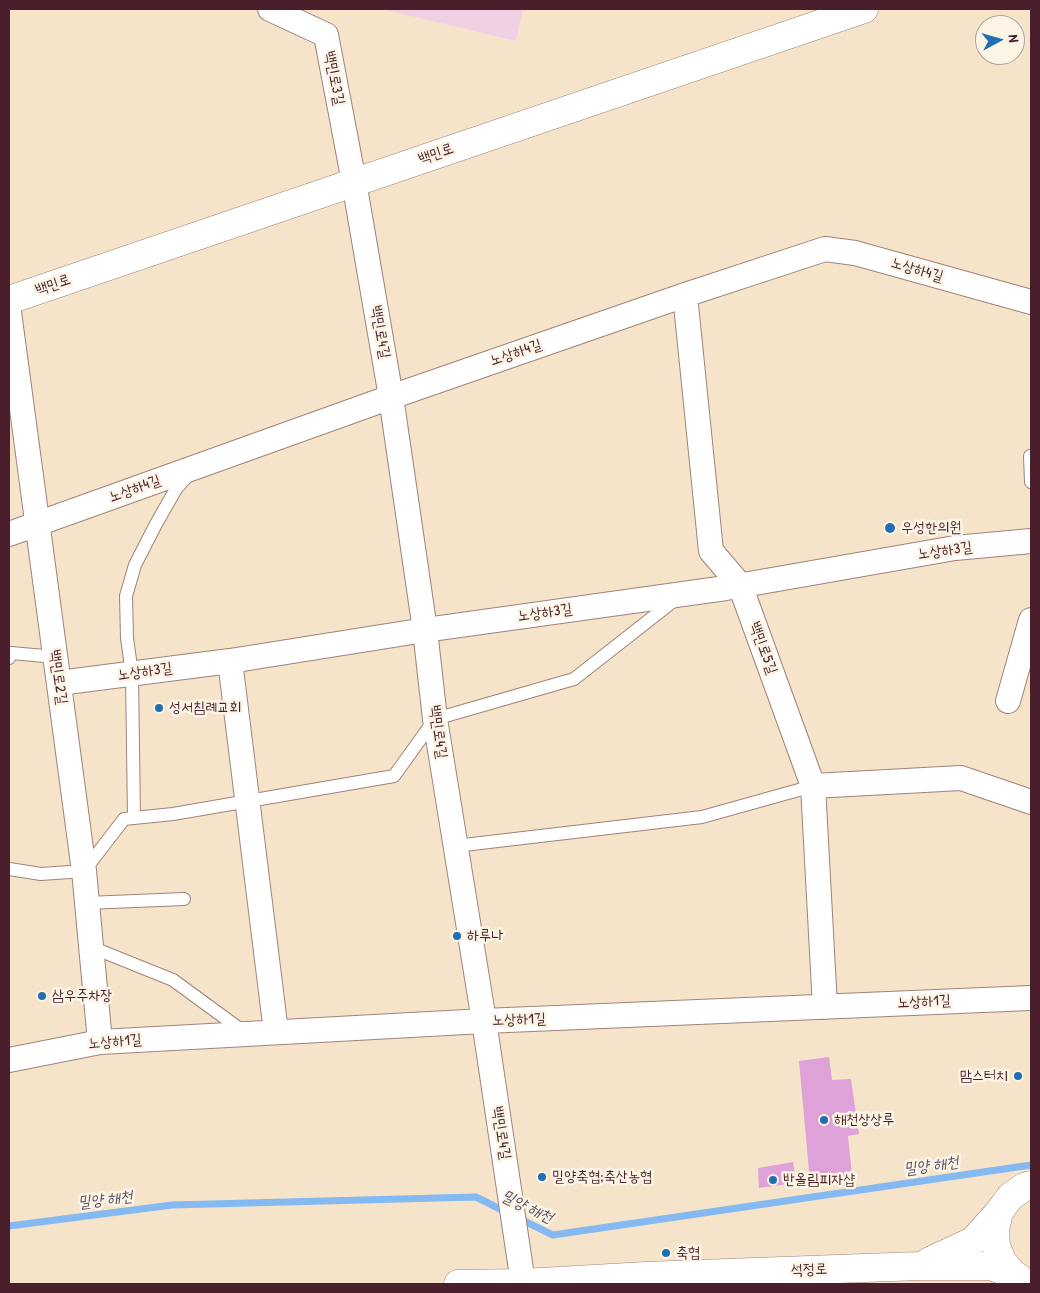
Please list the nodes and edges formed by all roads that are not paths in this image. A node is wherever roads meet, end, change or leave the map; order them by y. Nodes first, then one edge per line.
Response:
1 (270, 9) edge
2 (858, 10) edge
3 (354, 182) junction
4 (685, 295) junction
5 (9, 300) edge
6 (1031, 302) edge
7 (9, 312) edge
8 (391, 396) junction
9 (1030, 456) edge
10 (195, 468) junction
11 (1031, 482) edge
12 (38, 524) junction
13 (9, 534) edge
14 (1031, 541) edge
15 (740, 585) junction
16 (682, 594) junction
17 (1031, 620) edge
18 (425, 630) junction
19 (56, 657) junction
20 (9, 658) edge
21 (230, 661) junction
22 (132, 674) junction
23 (59, 683) junction
24 (1008, 701) dead end
25 (435, 719) junction
26 (813, 786) junction
27 (247, 802) junction
28 (1031, 802) edge
29 (134, 818) junction
30 (456, 846) junction
31 (9, 869) edge
32 (84, 872) junction
33 (184, 899) dead end
34 (87, 903) junction
35 (91, 947) junction
36 (1031, 998) edge
37 (825, 1007) junction
38 (484, 1021) junction
39 (276, 1032) junction
40 (246, 1034) junction
41 (100, 1042) junction
42 (9, 1060) edge
43 (1029, 1183) edge
44 (1000, 1212) junction
45 (919, 1266) junction
46 (522, 1277) edge
47 (1019, 1281) edge
48 (458, 1284) edge

1 - 3 street, 백민로3길
2 - 3 street, 백민로
3 - 5 street, 백민로
3 - 8 street, 백민로4길
4 - 6 street, 노상하4길
4 - 8 street, 노상하4길
4 - 15 street, 백민로5길
7 - 12 street, 백민로2길
8 - 10 street, 노상하4길
8 - 18 street, 백민로4길
9 - 11 lane
10 - 12 street, 노상하4길
10 - 22 lane
12 - 13 street, 노상하4길
12 - 19 street, 백민로2길
14 - 15 street, 노상하3길
15 - 16 street, 노상하3길
15 - 26 street, 백민로5길
16 - 18 street, 노상하3길
16 - 25 lane
17 - 24 street
18 - 21 street, 노상하3길
18 - 25 street, 백민로4길
19 - 20 lane
19 - 23 street, 백민로2길
21 - 22 street, 노상하3길
21 - 27 street
22 - 23 street, 노상하3길
22 - 29 lane
23 - 32 street, 백민로2길
25 - 27 lane
25 - 30 street, 백민로4길
26 - 28 street
26 - 30 lane
26 - 37 street, 백민로5길
27 - 29 lane
27 - 39 street
29 - 32 lane
30 - 38 street, 백민로4길
31 - 32 lane
32 - 34 street, 백민로2길
33 - 34 lane
34 - 35 street, 백민로2길
35 - 40 lane
35 - 41 street, 백민로2길
36 - 37 street, 노상하1길
37 - 38 street, 노상하1길
38 - 39 street, 노상하1길
38 - 46 street, 백민로4길
39 - 40 street, 노상하1길
40 - 41 street, 노상하1길
41 - 42 street, 노상하1길
43 - 44 street
44 - 45 street
44 - 47 street
45 - 46 street, 석정로
45 - 47 street, 석정로
46 - 48 street, 석정로

